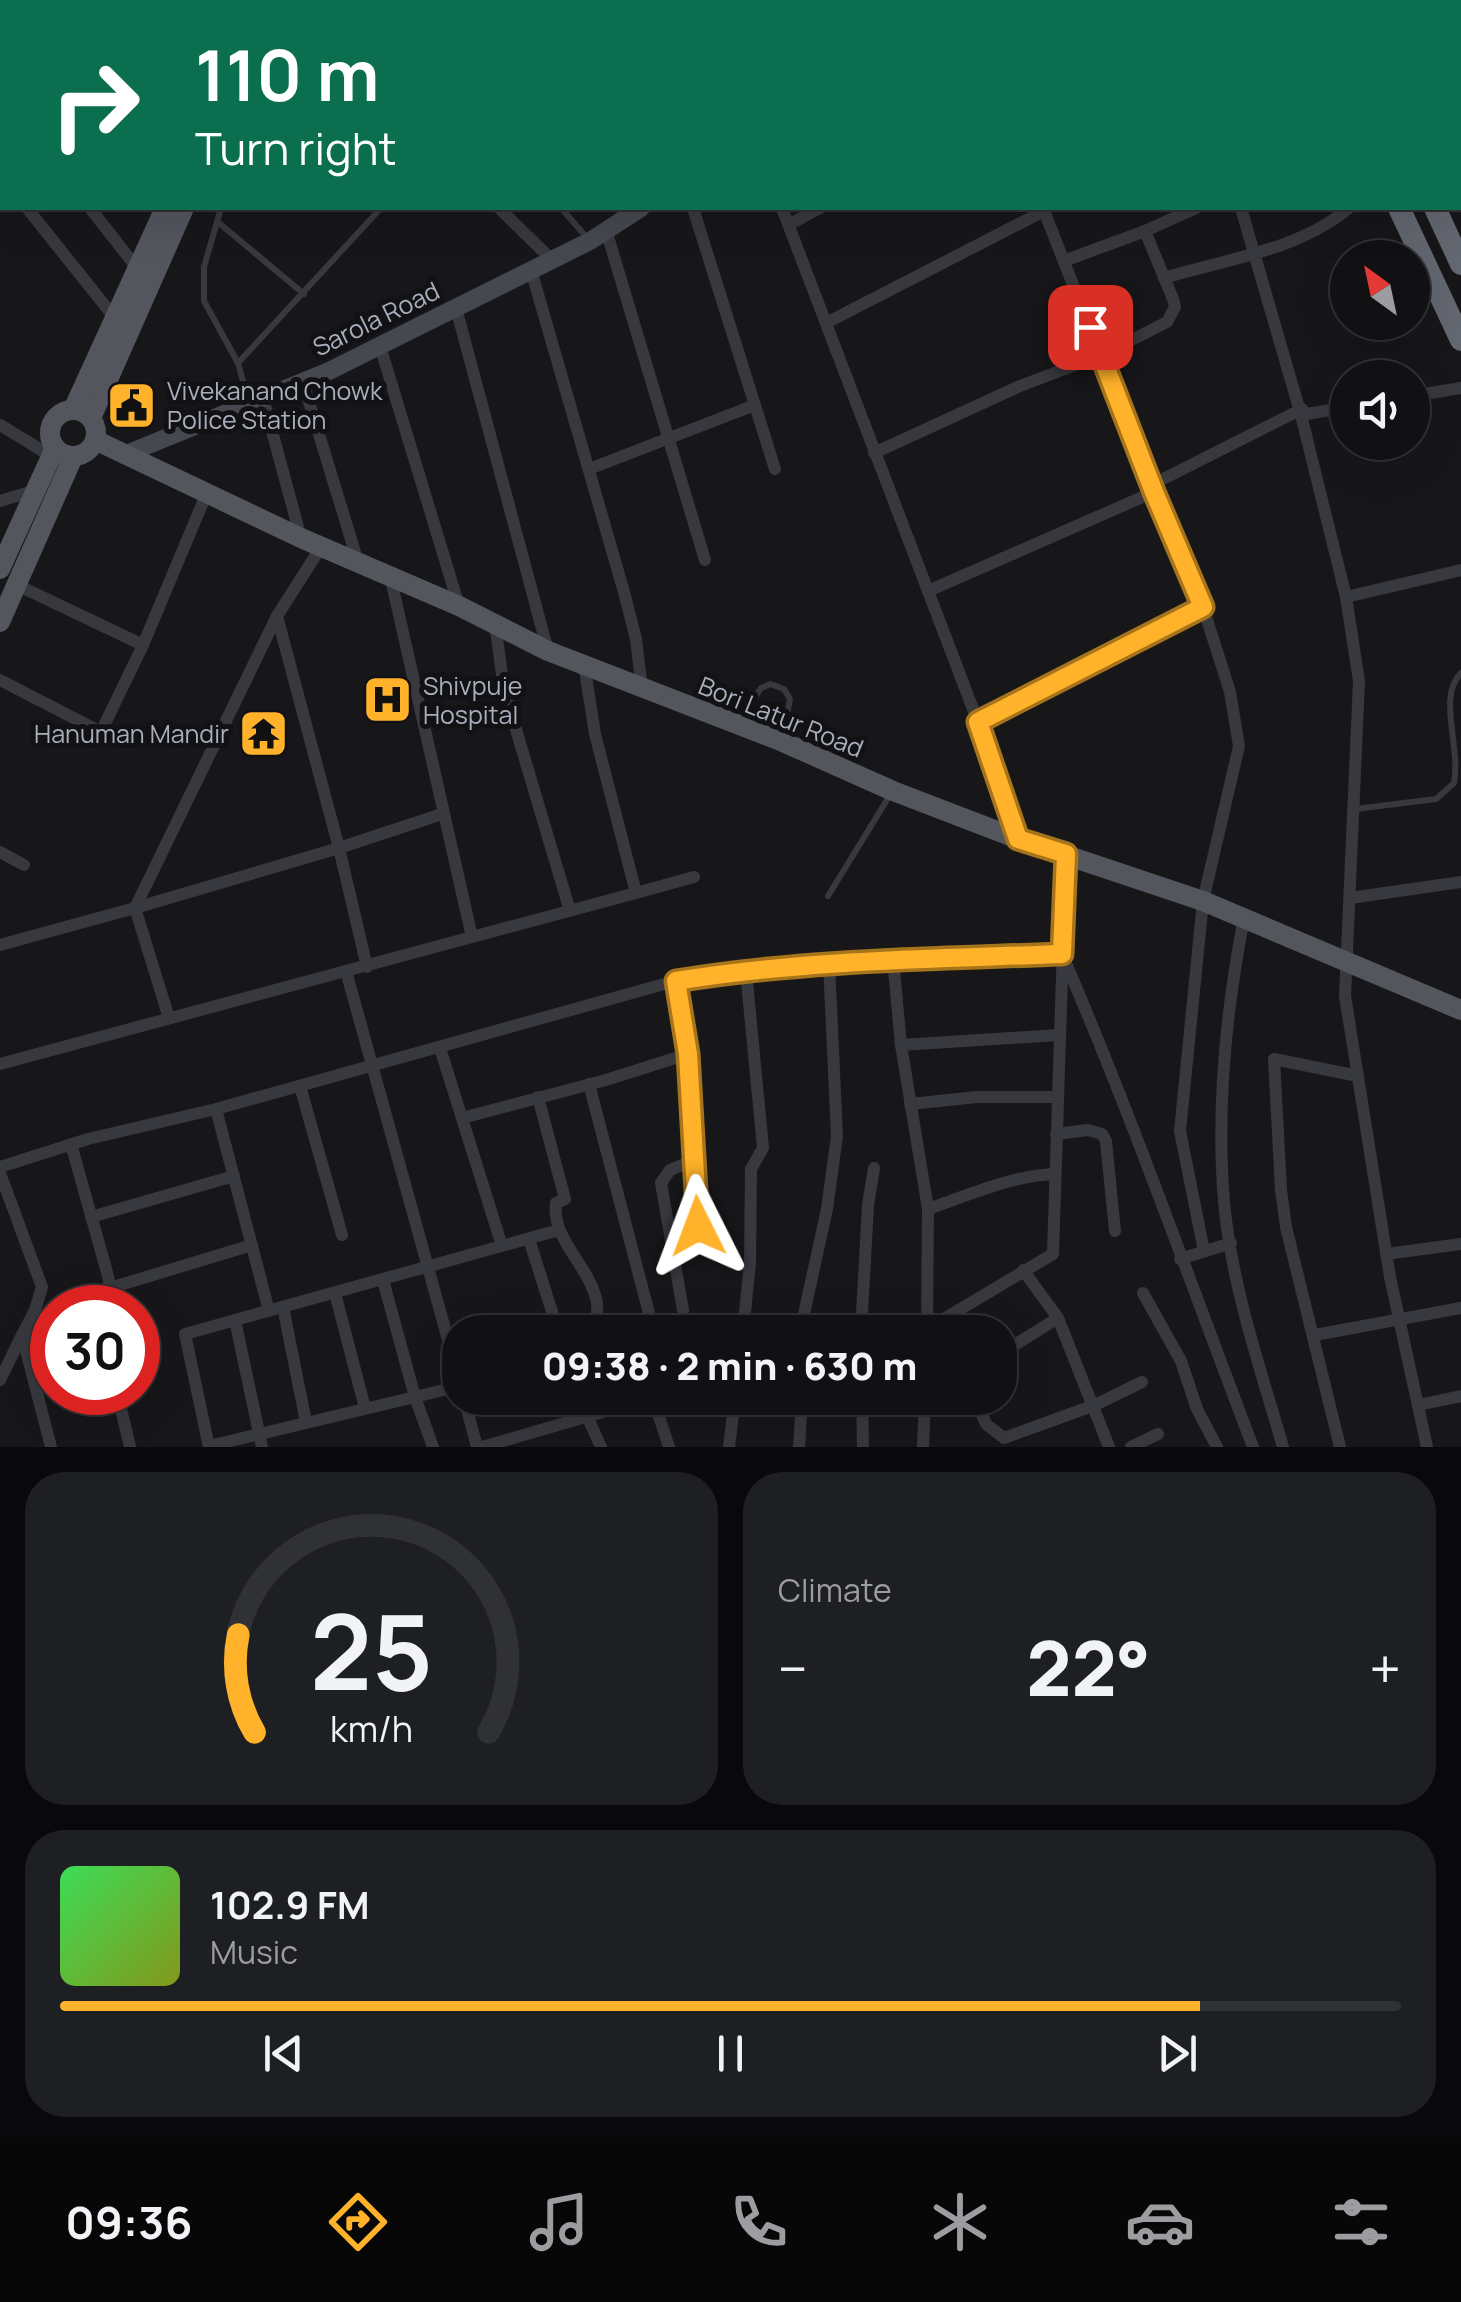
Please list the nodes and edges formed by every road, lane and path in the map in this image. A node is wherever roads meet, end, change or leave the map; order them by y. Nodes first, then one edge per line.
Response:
1 (30, 210) edge
2 (92, 210) edge
3 (163, 210) edge
4 (183, 210) edge
5 (221, 210) edge
6 (379, 210) edge
7 (501, 210) edge
8 (563, 210) edge
9 (638, 210) edge
10 (694, 210) edge
11 (783, 210) edge
12 (816, 210) edge
13 (1041, 210) edge
14 (1043, 210) edge
15 (1192, 210) edge
16 (1243, 210) edge
17 (1347, 210) edge
18 (1401, 210) edge
19 (1436, 210) edge
20 (219, 223) junction
21 (790, 224) junction
22 (606, 230) junction
23 (1145, 231) junction
24 (590, 241) junction
25 (1256, 255) junction
26 (552, 260) junction
27 (1064, 261) junction
28 (1461, 264) edge
29 (137, 268) junction
30 (531, 270) junction
31 (1164, 278) junction
32 (304, 294) junction
33 (456, 308) junction
34 (114, 317) junction
35 (826, 323) junction
36 (1461, 340) edge
37 (380, 346) junction
38 (1102, 355) junction
39 (238, 364) junction
40 (304, 382) junction
41 (1461, 388) edge
42 (1430, 393) edge
43 (256, 401) junction
44 (756, 405) junction
45 (1330, 409) edge
46 (1302, 412) junction
47 (82, 414) junction
48 (0, 425) edge
49 (668, 436) junction
50 (96, 440) junction
51 (874, 452) junction
52 (60, 454) junction
53 (124, 455) junction
54 (589, 468) junction
55 (775, 468) dead end
56 (1152, 488) junction
57 (36, 490) junction
58 (206, 495) junction
59 (0, 501) edge
60 (311, 543) junction
61 (705, 560) dead end
62 (358, 562) junction
63 (0, 570) edge
64 (1461, 570) edge
65 (390, 575) junction
66 (17, 585) junction
67 (928, 591) junction
68 (1346, 598) junction
69 (459, 606) junction
70 (1203, 607) junction
71 (277, 616) junction
72 (0, 622) edge
73 (495, 623) junction
74 (143, 645) junction
75 (548, 650) junction
76 (584, 664) junction
77 (1461, 672) edge
78 (0, 680) edge
79 (642, 689) junction
80 (978, 722) junction
81 (736, 724) junction
82 (782, 742) junction
83 (893, 791) junction
84 (1354, 809) junction
85 (442, 814) junction
86 (1018, 839) junction
87 (339, 848) junction
88 (0, 852) edge
89 (1066, 854) junction
90 (24, 865) dead end
91 (694, 876) dead end
92 (1461, 882) edge
93 (636, 893) junction
94 (828, 896) dead end
95 (1350, 898) junction
96 (1204, 901) junction
97 (135, 908) junction
98 (570, 910) junction
99 (1244, 918) junction
100 (472, 938) junction
101 (0, 946) edge
102 (1062, 954) junction
103 (893, 959) junction
104 (1347, 961) junction
105 (828, 964) junction
106 (367, 967) junction
107 (746, 970) junction
108 (346, 971) junction
109 (676, 981) junction
110 (1461, 1010) edge
111 (169, 1018) junction
112 (1059, 1035) junction
113 (901, 1045) junction
114 (440, 1048) junction
115 (688, 1054) junction
116 (0, 1064) edge
117 (371, 1067) junction
118 (1358, 1076) junction
119 (589, 1084) junction
120 (300, 1086) junction
121 (538, 1097) junction
122 (1057, 1097) junction
123 (910, 1104) junction
124 (216, 1109) junction
125 (462, 1118) junction
126 (1056, 1134) junction
127 (71, 1144) junction
128 (694, 1160) junction
129 (874, 1168) dead end
130 (0, 1170) edge
131 (1054, 1174) junction
132 (234, 1176) junction
133 (928, 1209) junction
134 (91, 1216) junction
135 (698, 1226) dead end
136 (559, 1230) junction
137 (1115, 1232) dead end
138 (342, 1236) dead end
139 (529, 1238) junction
140 (1231, 1243) junction
141 (1461, 1244) edge
142 (252, 1245) junction
143 (502, 1246) junction
144 (1204, 1251) junction
145 (1386, 1254) junction
146 (1180, 1259) junction
147 (428, 1267) junction
148 (1023, 1270) junction
149 (383, 1280) junction
150 (109, 1285) edge
151 (120, 1285) edge
152 (335, 1293) junction
153 (1144, 1293) dead end
154 (1461, 1308) edge
155 (276, 1309) junction
156 (683, 1310) dead end
157 (553, 1315) edge
158 (596, 1315) edge
159 (649, 1315) edge
160 (745, 1315) edge
161 (804, 1315) edge
162 (862, 1315) edge
163 (924, 1315) edge
164 (960, 1315) edge
165 (442, 1318) edge
166 (1058, 1318) junction
167 (1399, 1318) junction
168 (235, 1320) junction
169 (30, 1333) edge
170 (22, 1335) junction
171 (1314, 1335) junction
172 (1017, 1343) edge
173 (0, 1380) edge
174 (1142, 1382) dead end
175 (442, 1389) edge
176 (1461, 1396) edge
177 (416, 1397) junction
178 (1418, 1404) junction
179 (1095, 1405) junction
180 (365, 1408) junction
181 (122, 1415) edge
182 (469, 1415) edge
183 (591, 1415) edge
184 (658, 1415) edge
185 (733, 1415) edge
186 (801, 1415) edge
187 (862, 1415) edge
188 (924, 1415) edge
189 (982, 1415) edge
190 (587, 1416) junction
191 (306, 1422) junction
192 (1158, 1434) dead end
193 (261, 1440) edge
194 (209, 1446) edge
195 (51, 1447) edge
196 (130, 1447) edge
197 (432, 1447) edge
198 (479, 1447) edge
199 (600, 1447) edge
200 (669, 1447) edge
201 (729, 1447) edge
202 (799, 1447) edge
203 (863, 1447) edge
204 (923, 1447) edge
205 (1109, 1447) edge
206 (1130, 1447) edge
207 (1217, 1447) edge
208 (1253, 1447) edge
209 (1283, 1447) edge
210 (1340, 1447) edge
211 (1427, 1447) edge

1 - 34 street
2 - 29 street
3 - 29 main road
4 - 47 main road
5 - 20 lane
6 - 32 lane
7 - 26 street
8 - 24 lane
9 - 22 main road, Sarola Road
10 - 44 street
11 - 21 street
12 - 21 street
13 - 35 street
14 - 27 street
15 - 23 street
16 - 25 street
17 - 25 street
18 - 36 highway
19 - 28 highway
20 - 32 lane
20 - 39 lane
21 - 35 street
22 - 24 main road, Sarola Road
22 - 49 street
23 - 27 street
23 - 31 street
24 - 26 main road, Sarola Road
25 - 31 street
25 - 46 street
26 - 30 main road, Sarola Road
27 - 38 street
29 - 34 main road
30 - 33 main road, Sarola Road
30 - 54 street
31 - 38 street
32 - 39 lane
33 - 37 main road, Sarola Road
33 - 75 street
34 - 47 main road
35 - 51 street
37 - 40 main road, Sarola Road
37 - 69 street
38 - 51 street
38 - 56 street
39 - 43 lane
40 - 43 main road, Sarola Road
40 - 62 street
41 - 42 street
43 - 53 main road, Sarola Road
43 - 60 street
44 - 49 street
44 - 55 street
45 - 46 street
46 - 56 street
46 - 68 street
47 - 50 main road
47 - 52 main road
48 - 52 street
49 - 54 street
49 - 61 street
50 - 52 main road
50 - 53 main road, Bori Latur Road
51 - 67 street
52 - 57 main road
52 - 66 main road
53 - 58 main road, Bori Latur Road
54 - 79 street
56 - 67 street
56 - 70 street
57 - 59 street
57 - 63 main road
58 - 60 main road, Bori Latur Road
58 - 74 street
60 - 62 main road, Bori Latur Road
60 - 71 street
62 - 65 main road, Bori Latur Road
64 - 68 street
65 - 69 main road, Bori Latur Road
65 - 85 street
66 - 72 main road
66 - 74 street
67 - 80 street
68 - 84 street
69 - 73 main road, Bori Latur Road
70 - 80 street
70 - 96 street
71 - 87 street
71 - 97 street
73 - 75 main road, Bori Latur Road
73 - 98 street
74 - 78 street
75 - 76 main road, Bori Latur Road
76 - 79 main road, Bori Latur Road
76 - 93 street
77 - 84 lane
79 - 81 main road, Bori Latur Road
80 - 86 street
81 - 82 main road, Bori Latur Road
81 - 82 lane
82 - 83 main road, Bori Latur Road
83 - 86 main road, Bori Latur Road
83 - 94 lane
84 - 95 street
85 - 87 street
85 - 100 street
86 - 89 main road, Bori Latur Road
87 - 97 street
87 - 106 street
88 - 90 street
89 - 96 main road, Bori Latur Road
89 - 102 street
91 - 93 street
92 - 95 street
93 - 98 street
95 - 104 street
96 - 99 main road, Bori Latur Road
96 - 144 street
97 - 101 street
97 - 111 street
98 - 100 street
99 - 104 main road, Bori Latur Road
99 - 140 street
100 - 106 street
102 - 103 street
102 - 112 street
102 - 146 street
103 - 105 street
103 - 113 street
104 - 110 main road, Bori Latur Road
104 - 118 street
105 - 107 street
105 - 161 street
106 - 108 street
107 - 109 street
107 - 160 street
108 - 111 street
108 - 117 street
109 - 114 street
109 - 115 street
111 - 116 street
112 - 113 street
112 - 122 street
113 - 123 street
114 - 117 street
114 - 125 street
115 - 119 street
115 - 128 street
117 - 120 street
117 - 147 street
118 - 145 street
118 - 171 street
119 - 121 street
119 - 159 street
120 - 124 street
120 - 138 street
121 - 125 street
121 - 136 street
122 - 123 street
122 - 126 street
123 - 133 street
124 - 127 street
124 - 132 street
125 - 143 street
126 - 131 street
126 - 137 street
127 - 130 street
127 - 134 street
128 - 135 street
128 - 156 street
129 - 162 street
130 - 170 street
131 - 133 street
131 - 148 street
132 - 134 street
132 - 142 street
133 - 163 street
134 - 150 street
136 - 139 street
136 - 158 street
139 - 143 street
139 - 157 street
140 - 144 street
140 - 209 street
141 - 145 street
142 - 151 street
142 - 155 street
143 - 147 street
144 - 146 street
145 - 167 street
146 - 208 street
147 - 149 street
147 - 165 street
148 - 164 street
148 - 166 street
149 - 152 street
149 - 177 street
152 - 155 street
152 - 180 street
153 - 207 street
154 - 167 street
155 - 168 street
155 - 191 street
166 - 172 street
166 - 179 street
167 - 171 street
167 - 178 street
168 - 193 street
168 - 194 street
169 - 170 street
170 - 173 street
170 - 195 street
171 - 210 street
174 - 179 street
175 - 177 street
176 - 178 street
177 - 180 street
177 - 197 street
178 - 211 street
179 - 189 street
179 - 205 street
180 - 191 street
181 - 196 street
182 - 198 street
183 - 190 street
184 - 200 street
185 - 201 street
186 - 202 street
187 - 203 street
188 - 204 street
190 - 198 street
190 - 199 street
191 - 193 street
192 - 206 street
193 - 194 street

